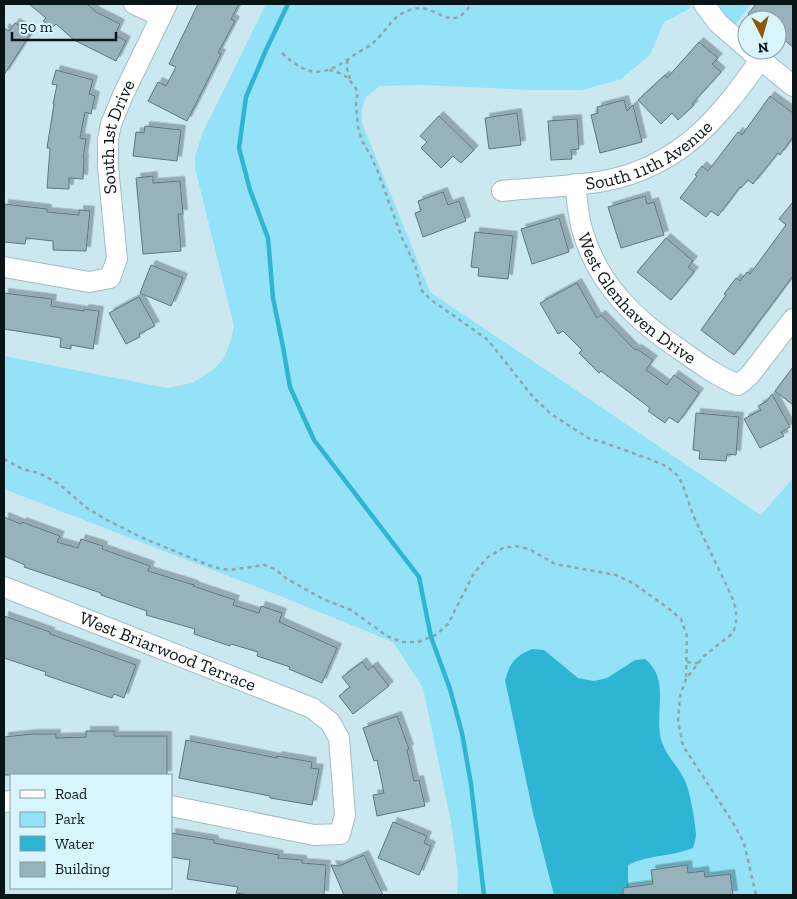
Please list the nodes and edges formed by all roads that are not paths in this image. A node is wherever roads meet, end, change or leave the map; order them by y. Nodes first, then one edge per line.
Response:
1 (134, 4) edge
2 (704, 4) edge
3 (164, 10) edge
4 (737, 40) edge
5 (748, 60) edge
6 (761, 60) edge
7 (793, 86) edge
8 (575, 184) junction
9 (502, 190) dead end
10 (4, 267) edge
11 (793, 319) edge
12 (4, 587) edge
13 (172, 806) edge

1 - 3 street
2 - 4 street
3 - 10 street, South 1st Drive
5 - 8 street, South 11th Avenue
6 - 7 street
8 - 9 street, South 11th Avenue
8 - 11 street, West Glenhaven Drive
12 - 13 street, West Briarwood Terrace

